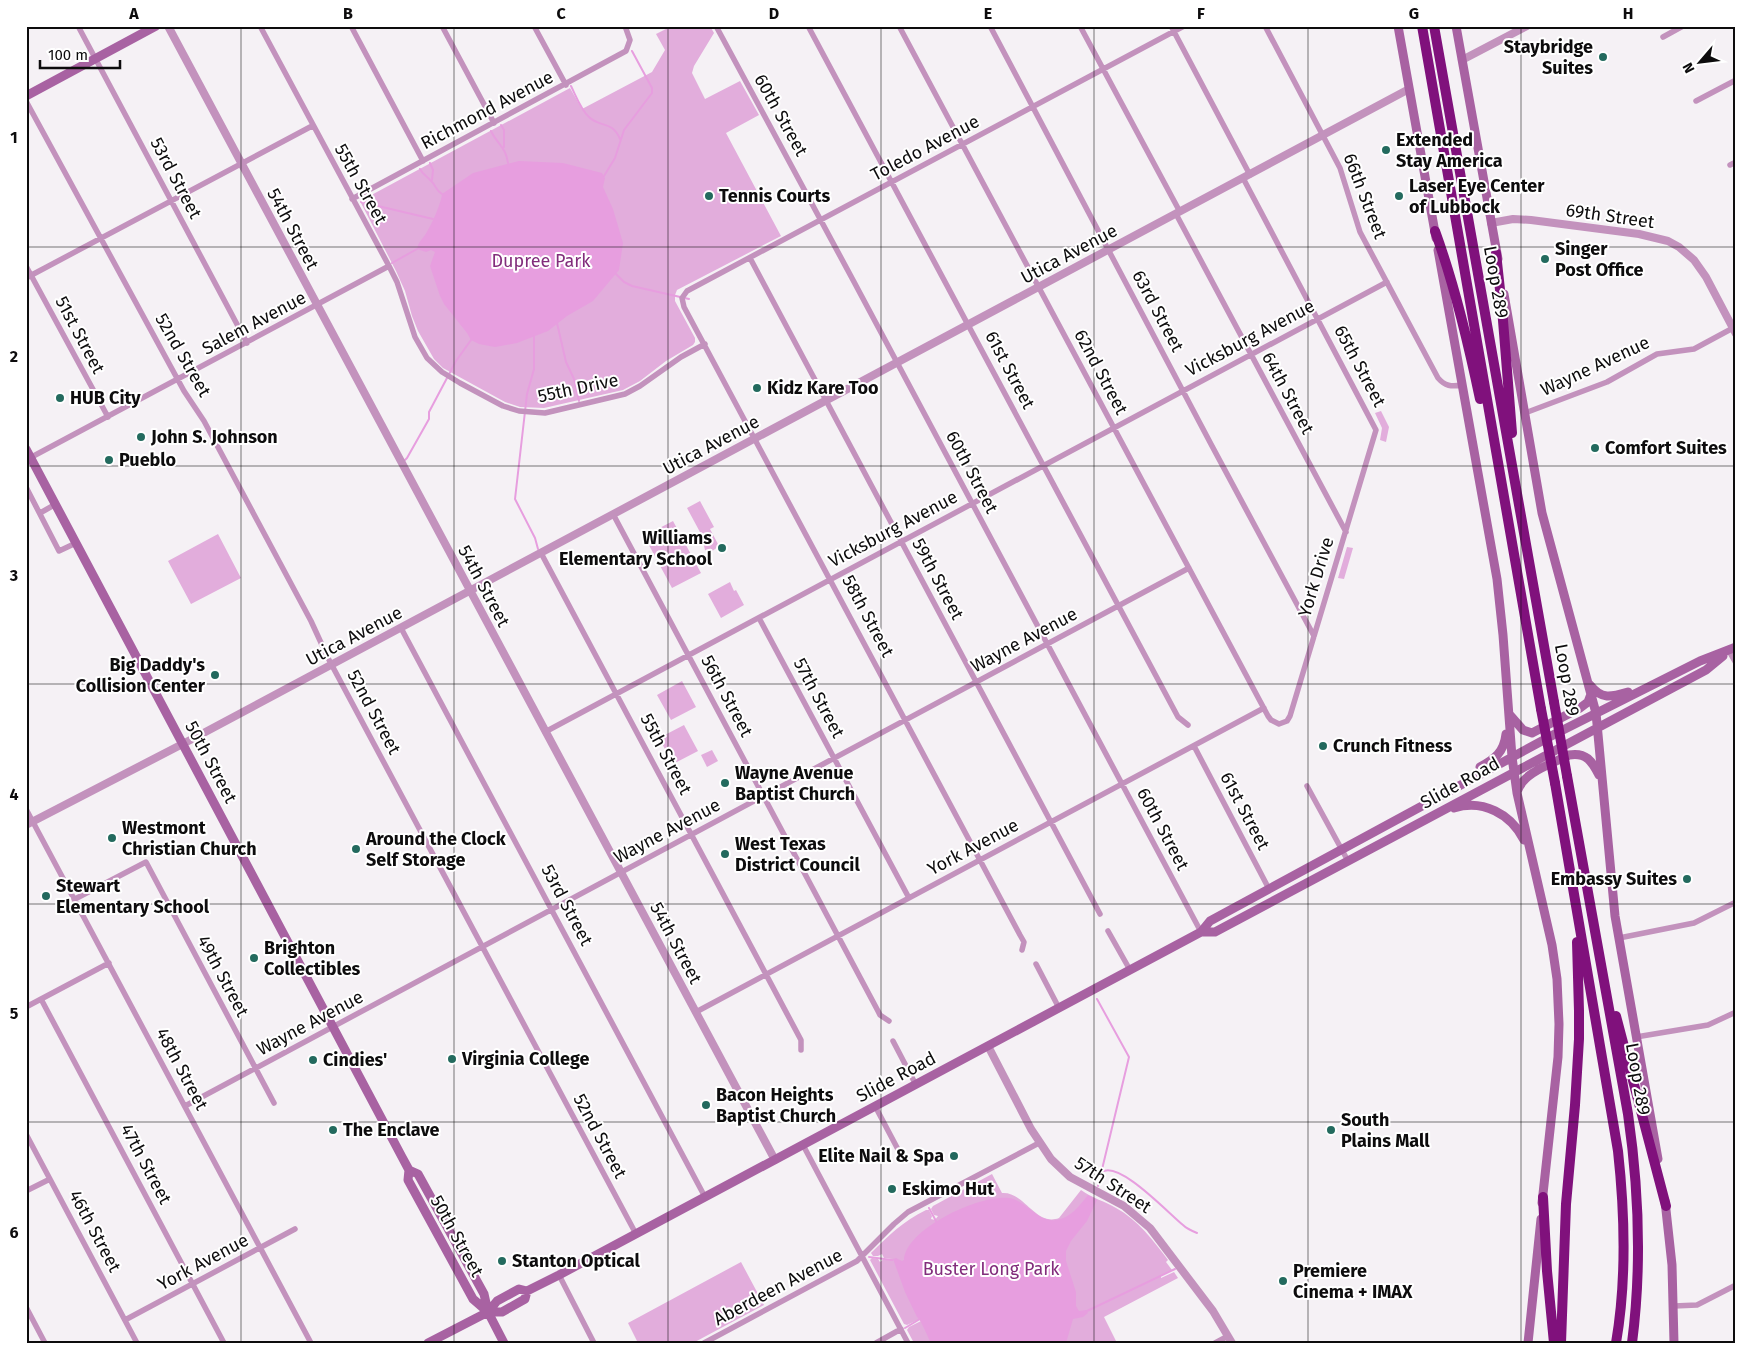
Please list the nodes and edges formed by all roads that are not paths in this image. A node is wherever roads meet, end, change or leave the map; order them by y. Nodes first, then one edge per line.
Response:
1 (78, 26) edge
2 (156, 26) edge
3 (168, 26) edge
4 (260, 26) edge
5 (351, 26) edge
6 (442, 26) edge
7 (534, 26) edge
8 (625, 26) edge
9 (716, 26) edge
10 (808, 26) edge
11 (900, 26) edge
12 (990, 26) edge
13 (1080, 26) edge
14 (1184, 26) edge
15 (1265, 26) edge
16 (1398, 26) edge
17 (1422, 26) edge
18 (1434, 26) edge
19 (1456, 26) edge
20 (1527, 26) edge
21 (1683, 26) edge
22 (1172, 29) edge
23 (1663, 37) dead end
24 (95, 59) junction
25 (1462, 60) junction
26 (1103, 70) junction
27 (1736, 80) edge
28 (566, 84) junction
29 (1409, 89) junction
30 (26, 96) edge
31 (26, 101) edge
32 (1696, 101) dead end
33 (1033, 107) junction
34 (494, 123) junction
35 (312, 126) junction
36 (1323, 135) junction
37 (963, 144) junction
38 (423, 161) junction
39 (241, 164) junction
40 (1246, 176) junction
41 (892, 182) junction
42 (352, 199) junction
43 (171, 201) junction
44 (1178, 213) junction
45 (821, 220) junction
46 (1491, 223) junction
47 (1435, 231) junction
48 (101, 238) junction
49 (1109, 250) junction
50 (1496, 253) junction
51 (750, 258) junction
52 (26, 266) edge
53 (389, 266) junction
54 (29, 276) edge
55 (1387, 282) junction
56 (1039, 287) junction
57 (682, 298) joint
58 (316, 306) junction
59 (1318, 319) junction
60 (968, 324) junction
61 (1734, 331) edge
62 (247, 343) junction
63 (704, 344) junction
64 (1251, 355) junction
65 (429, 360) joint
66 (897, 363) junction
67 (178, 380) junction
68 (1462, 385) junction
69 (1183, 391) junction
70 (826, 400) junction
71 (1525, 413) junction
72 (108, 418) junction
73 (1114, 428) junction
74 (1375, 437) joint
75 (756, 438) junction
76 (26, 449) edge
77 (29, 459) edge
78 (1044, 466) junction
79 (1500, 474) junction
80 (26, 487) edge
81 (1518, 502) junction
82 (56, 504) junction
83 (972, 504) junction
84 (40, 513) junction
85 (613, 514) junction
86 (1346, 532) junction
87 (902, 542) junction
88 (76, 543) junction
89 (541, 553) junction
90 (1189, 568) junction
91 (831, 579) junction
92 (470, 591) junction
93 (1119, 606) junction
94 (759, 618) junction
95 (401, 628) junction
96 (1314, 636) junction
97 (1047, 644) junction
98 (1732, 649) edge
99 (688, 655) junction
100 (1736, 663) edge
101 (332, 664) junction
102 (976, 682) junction
103 (1659, 682) junction
104 (1590, 688) junction
105 (617, 693) junction
106 (1264, 708) junction
107 (1508, 711) junction
108 (1596, 713) junction
109 (906, 720) junction
110 (1283, 723) joint
111 (1188, 725) dead end
112 (1598, 728) junction
113 (545, 732) junction
114 (183, 743) junction
115 (1194, 746) junction
116 (1512, 757) junction
117 (835, 759) junction
118 (1514, 772) junction
119 (1602, 780) junction
120 (1122, 785) junction
121 (1459, 785) junction
122 (1307, 786) dead end
123 (1517, 793) junction
124 (764, 797) junction
125 (26, 809) edge
126 (1440, 813) junction
127 (1051, 822) junction
128 (30, 823) edge
129 (692, 835) junction
130 (1342, 850) junction
131 (1531, 852) junction
132 (980, 860) junction
133 (1348, 861) junction
134 (1569, 861) junction
135 (621, 873) junction
136 (1269, 889) junction
137 (909, 898) junction
138 (74, 899) junction
139 (1736, 902) edge
140 (552, 910) junction
141 (1100, 914) dead end
142 (1108, 931) dead end
143 (1201, 932) junction
144 (838, 936) junction
145 (1619, 938) junction
146 (482, 947) junction
147 (1022, 950) dead end
148 (109, 963) junction
149 (1036, 964) dead end
150 (1130, 970) junction
151 (1602, 972) junction
152 (766, 974) junction
153 (41, 999) junction
154 (26, 1007) edge
155 (1059, 1008) junction
156 (696, 1012) junction
157 (1736, 1012) edge
158 (889, 1021) dead end
159 (334, 1027) junction
160 (1636, 1037) junction
161 (893, 1041) dead end
162 (988, 1046) junction
163 (801, 1050) dead end
164 (255, 1069) junction
165 (916, 1084) junction
166 (274, 1103) dead end
167 (185, 1106) junction
168 (875, 1106) junction
169 (26, 1134) edge
170 (1039, 1143) junction
171 (803, 1145) junction
172 (902, 1157) dead end
173 (774, 1160) junction
174 (50, 1179) junction
175 (26, 1191) edge
176 (705, 1197) junction
177 (1543, 1197) junction
178 (1666, 1206) junction
179 (296, 1229) dead end
180 (636, 1234) junction
181 (1638, 1240) junction
182 (260, 1248) junction
183 (862, 1255) junction
184 (559, 1275) junction
185 (193, 1285) junction
186 (1736, 1285) edge
187 (1674, 1306) junction
188 (26, 1307) edge
189 (488, 1312) junction
190 (125, 1320) junction
191 (901, 1329) junction
192 (1230, 1339) edge
193 (45, 1343) edge
194 (137, 1343) edge
195 (224, 1343) edge
196 (311, 1343) edge
197 (428, 1343) edge
198 (504, 1343) edge
199 (594, 1343) edge
200 (704, 1343) edge
201 (876, 1343) edge
202 (908, 1343) edge
203 (1215, 1343) edge
204 (1528, 1343) edge
205 (1554, 1343) edge
206 (1562, 1343) edge
207 (1616, 1343) edge
208 (1632, 1343) edge
209 (1638, 1343) edge
210 (1674, 1343) edge

1 - 24 street, 53rd Street
2 - 24 main road
3 - 39 street, 54th Street
4 - 35 street, 55th Street
5 - 38 street
6 - 34 street
7 - 28 street
8 - 28 street, Richmond Avenue
9 - 45 street, 60th Street
10 - 41 street, 61st Street
11 - 37 street, 62nd Street
12 - 33 street, 63rd Street
13 - 26 street, 64th Street
14 - 22 street, Toledo Avenue
15 - 36 street, 66th Street
16 - 29 main road
17 - 79 highway, Loop 289
18 - 81 highway, Loop 289
19 - 25 main road
20 - 25 street
21 - 23 street
22 - 26 street, Toledo Avenue
22 - 40 street, 65th Street
24 - 30 main road
24 - 43 street, 53rd Street
25 - 46 main road
26 - 33 street, Toledo Avenue
26 - 44 street, 64th Street
27 - 32 street
28 - 34 street, Richmond Avenue
29 - 36 street, Utica Avenue
29 - 47 main road
31 - 48 street, 52nd Street
33 - 37 street, Toledo Avenue
33 - 49 street, 63rd Street
34 - 38 street, Richmond Avenue
35 - 39 street
35 - 42 street, 55th Street
36 - 40 street, Utica Avenue
36 - 55 street, 66th Street
37 - 41 street, Toledo Avenue
37 - 56 street, 62nd Street
38 - 42 street, Richmond Avenue
39 - 43 street
39 - 58 street, 54th Street
40 - 44 street, Utica Avenue
40 - 59 street, 65th Street
41 - 45 street, Toledo Avenue
41 - 60 street, 61st Street
42 - 53 street, 55th Street
43 - 48 street
43 - 62 street, 53rd Street
44 - 49 street, Utica Avenue
44 - 64 street, 64th Street
45 - 51 street, Toledo Avenue
45 - 66 street, 60th Street
46 - 50 main road
46 - 61 street, 69th Street
47 - 68 main road
47 - 79 highway
48 - 54 street
48 - 67 street, 52nd Street
49 - 56 street, Utica Avenue
49 - 69 street, 63rd Street
50 - 71 main road
50 - 81 highway
51 - 57 street, Toledo Avenue
51 - 70 street, 59th Street
52 - 54 street, 51st Street
53 - 58 street, Salem Avenue
53 - 65 street, 55th Street
54 - 72 street, 51st Street
55 - 59 street, Vicksburg Avenue
55 - 68 street, 66th Street
56 - 60 street, Utica Avenue
56 - 73 street, 62nd Street
57 - 63 street, 58th Street
58 - 62 street, Salem Avenue
58 - 92 street, 54th Street
59 - 64 street, Vicksburg Avenue
59 - 74 street, 65th Street
60 - 66 street, Utica Avenue
60 - 78 street, 61st Street
61 - 71 street, Wayne Avenue
62 - 67 street, Salem Avenue
63 - 65 street, 55th Drive
63 - 75 street, 58th Street
64 - 69 street, Vicksburg Avenue
64 - 86 street, 64th Street
66 - 70 street, Utica Avenue
66 - 83 street, 60th Street
67 - 72 street, Salem Avenue
67 - 101 street, 52nd Street
68 - 107 main road
69 - 73 street, Vicksburg Avenue
69 - 96 street, 63rd Street
70 - 75 street, Utica Avenue
70 - 87 street, 59th Street
71 - 104 main road
72 - 77 street, Salem Avenue
73 - 78 street, Vicksburg Avenue
73 - 90 street, 62nd Street
74 - 86 street, York Drive
75 - 85 street, Utica Avenue
75 - 91 street, 58th Street
76 - 77 main road, 50th Street
77 - 82 main road, 50th Street
78 - 83 street, Vicksburg Avenue
78 - 93 street, 61st Street
79 - 134 highway, Loop 289, bridge
80 - 84 street
81 - 151 highway, Loop 289, bridge
82 - 84 street
82 - 88 main road, 50th Street
83 - 87 street, Vicksburg Avenue
83 - 97 street, 60th Street
84 - 88 street
85 - 89 street, Utica Avenue
85 - 99 street, 56th Street
86 - 96 street, York Drive
87 - 91 street, Vicksburg Avenue
87 - 102 street, 59th Street
88 - 114 main road, 50th Street
89 - 92 street, Utica Avenue
89 - 105 street, 55th Street
90 - 93 street, Wayne Avenue
90 - 106 street, 62nd Street
91 - 94 street, Vicksburg Avenue
91 - 109 street, 58th Street
92 - 95 street, Utica Avenue
92 - 113 street, 54th Street
93 - 97 street, Wayne Avenue
93 - 111 street, 61st Street
94 - 99 street, Vicksburg Avenue
94 - 117 street, 57th Street
95 - 101 street, Utica Avenue
95 - 140 street, 53rd Street
96 - 110 street, York Drive
97 - 102 street, Wayne Avenue
97 - 120 street, 60th Street
98 - 100 street
98 - 103 main road, Slide Road
98 - 112 main road, Slide Road
99 - 105 street, Vicksburg Avenue
99 - 124 street, 56th Street
101 - 114 street, Utica Avenue
101 - 146 street, 52nd Street
102 - 109 street, Wayne Avenue
102 - 127 street, 59th Street
103 - 104 main road
103 - 108 main road, Slide Road
104 - 107 main road
104 - 108 main road
105 - 113 street, Vicksburg Avenue
105 - 129 street, 55th Street
106 - 110 street, 62nd Street
106 - 115 street, York Avenue
107 - 116 main road
107 - 121 main road
108 - 112 main road
108 - 116 main road, Slide Road
109 - 117 street, Wayne Avenue
109 - 132 street, 58th Street
112 - 118 main road, Slide Road
112 - 119 main road
113 - 135 street, 54th Street
114 - 128 street, Utica Avenue
114 - 159 main road, 50th Street
115 - 120 street, York Avenue
115 - 136 street, 61st Street
116 - 118 main road
116 - 121 main road, Slide Road
117 - 124 street, Wayne Avenue
117 - 137 street, 57th Street
118 - 123 main road
118 - 126 main road, Slide Road
119 - 123 main road
119 - 145 main road
120 - 127 street, York Avenue
120 - 143 street, 60th Street
121 - 130 main road, Slide Road
122 - 130 street
123 - 131 main road
124 - 129 street, Wayne Avenue
124 - 144 street, 56th Street
125 - 128 street, 48th Street
126 - 131 main road
126 - 133 main road, Slide Road
127 - 132 street, York Avenue
127 - 141 street, 59th Street
128 - 138 street, 48th Street
129 - 135 street, Wayne Avenue
129 - 152 street, 55th Street
130 - 133 street
130 - 136 main road, Slide Road
131 - 177 main road
132 - 137 street, York Avenue
132 - 147 street, 58th Street
133 - 143 main road, Slide Road
134 - 206 highway
134 - 207 highway, Loop 289
135 - 140 street, Wayne Avenue
135 - 156 street, 54th Street
136 - 143 main road, Slide Road
137 - 144 street, York Avenue
138 - 148 street, 48th Street
138 - 164 street, 49th Street
139 - 145 street
140 - 146 street, Wayne Avenue
140 - 176 street, 53rd Street
142 - 150 street
143 - 150 main road, Slide Road
144 - 152 street, York Avenue
144 - 158 street, 56th Street
145 - 160 main road
146 - 159 street, Wayne Avenue
146 - 180 street, 52nd Street
148 - 153 street
148 - 167 street, 48th Street
149 - 155 street
150 - 155 main road, Slide Road
151 - 178 highway
151 - 181 highway, Loop 289
152 - 156 street, York Avenue
152 - 163 street, 55th Street
153 - 154 street
153 - 185 street, 47th Street
155 - 162 main road, Slide Road
156 - 173 street, 54th Street
157 - 160 street
159 - 164 street, Wayne Avenue
159 - 189 main road, 50th Street
160 - 178 main road
161 - 165 street
162 - 165 main road, Slide Road
162 - 170 street, 57th Street
164 - 166 street, 49th Street
164 - 167 street, Wayne Avenue
165 - 168 main road, Slide Road
167 - 182 street, 48th Street
168 - 171 main road, Slide Road
168 - 172 street
169 - 174 street, 46th Street
170 - 183 street, Aberdeen Avenue
170 - 192 street, 57th Street
171 - 173 main road, Slide Road
171 - 183 street
173 - 176 main road, Slide Road
174 - 175 street
174 - 190 street, 46th Street
176 - 180 main road, Slide Road
177 - 204 main road
177 - 205 highway
178 - 187 main road
179 - 182 street, York Avenue
180 - 184 main road, Slide Road
181 - 208 highway, Loop 289
181 - 209 highway
182 - 185 street, York Avenue
182 - 196 street, 48th Street
183 - 191 street
183 - 200 street, Aberdeen Avenue
184 - 189 main road, Slide Road
184 - 199 street
185 - 190 street, York Avenue
185 - 195 street, 47th Street
186 - 187 street
187 - 210 main road
188 - 193 street
189 - 197 main road, Slide Road
189 - 198 main road, 50th Street
190 - 194 street, 46th Street
191 - 201 street
191 - 202 street
192 - 203 street

